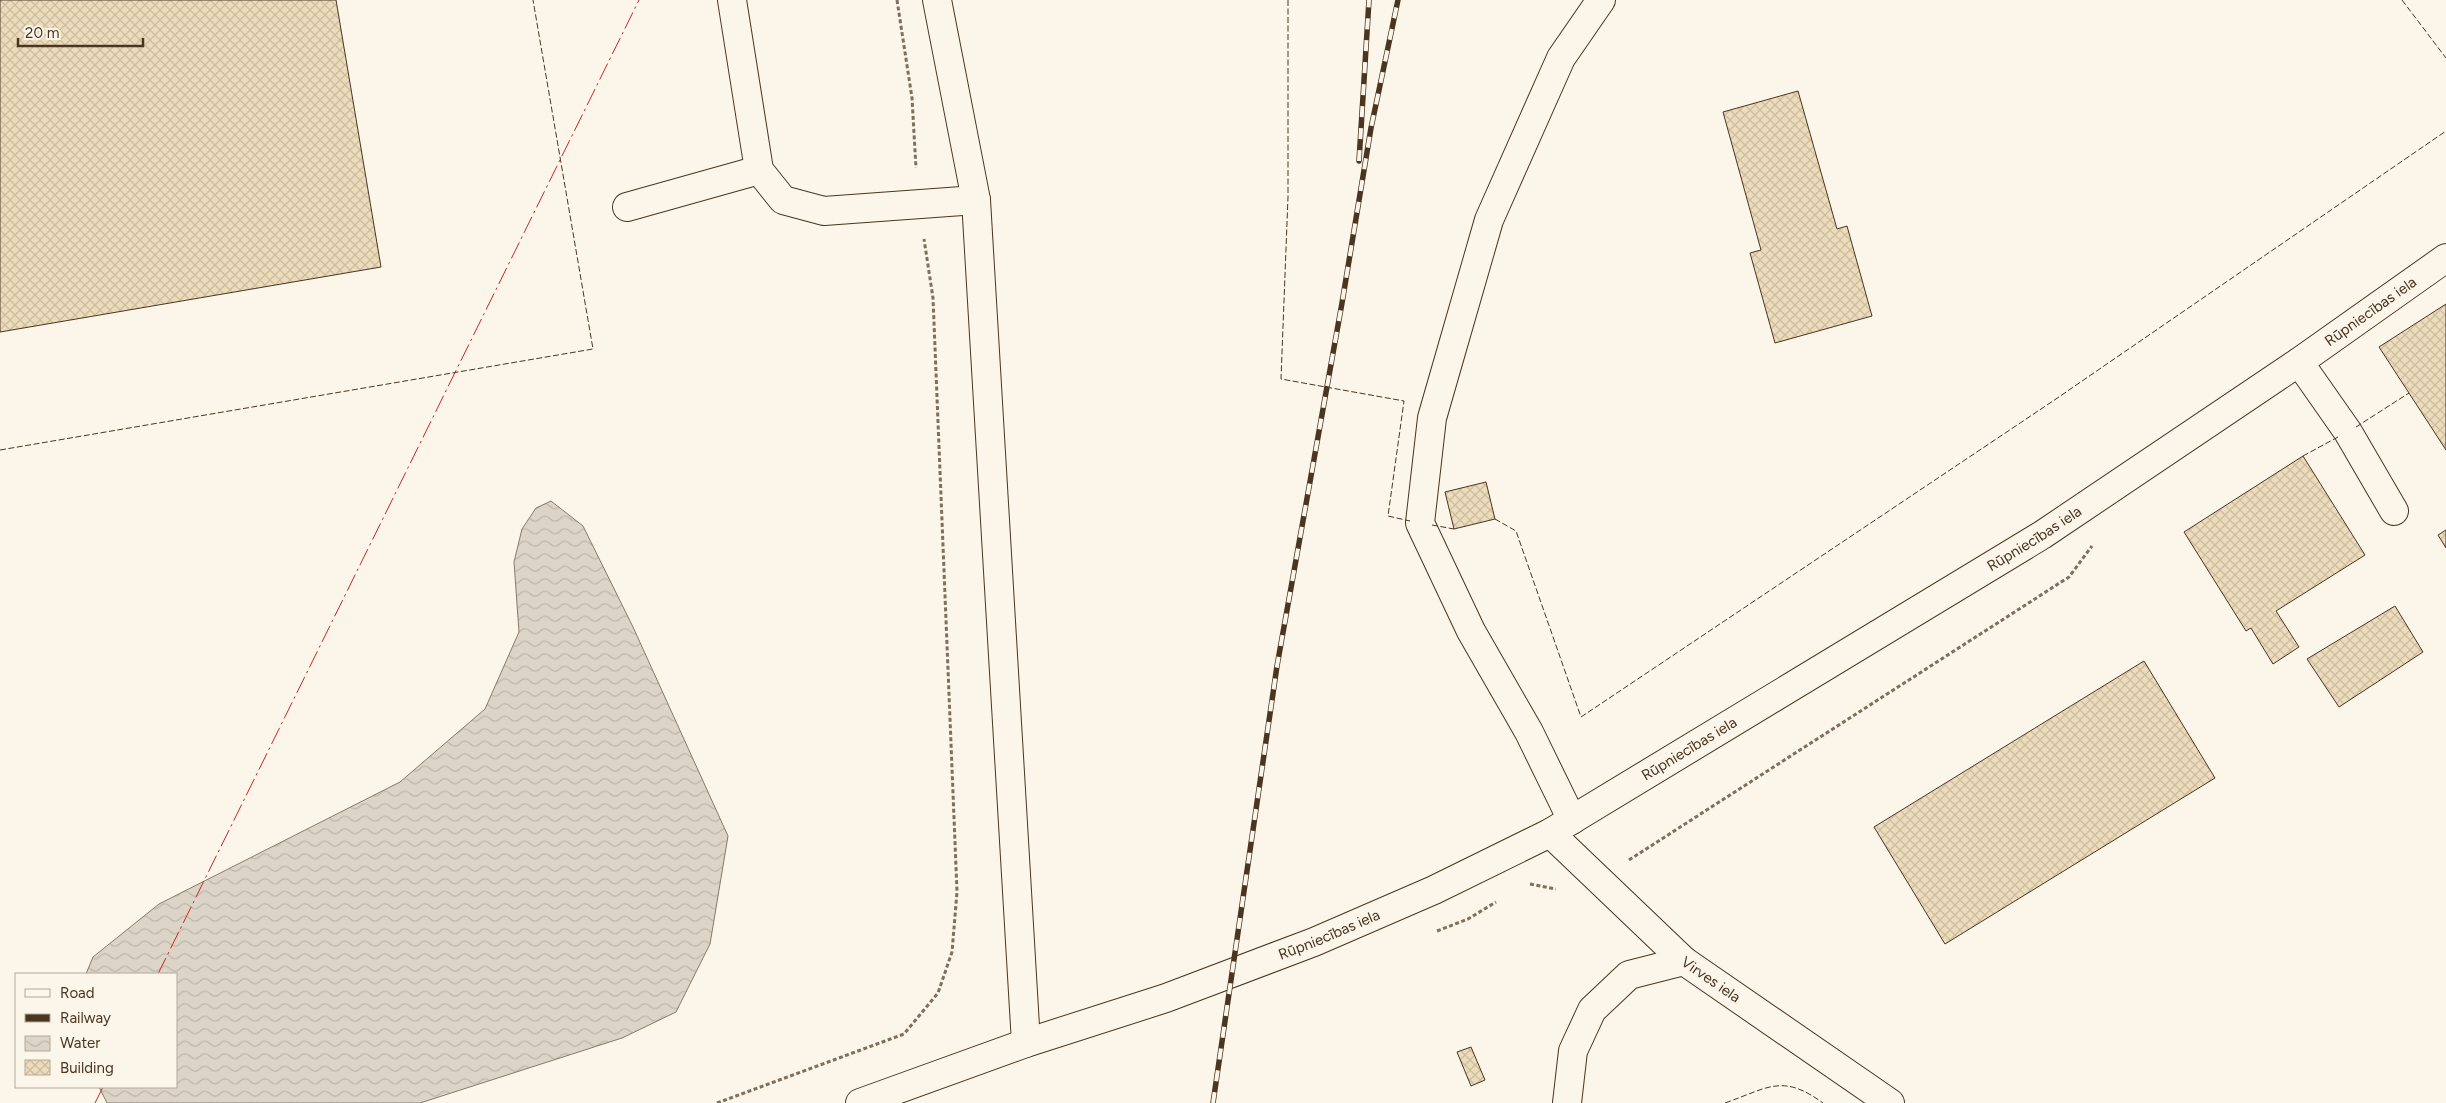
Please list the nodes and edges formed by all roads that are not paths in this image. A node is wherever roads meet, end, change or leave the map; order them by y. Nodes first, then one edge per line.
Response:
1 (732, 0) edge
2 (937, 0) edge
3 (1591, 3) edge
4 (759, 170) junction
5 (976, 200) junction
6 (628, 206) dead end
7 (2446, 258) edge
8 (2299, 362) junction
9 (2394, 511) dead end
10 (1561, 827) junction
11 (1684, 961) junction
12 (1026, 1043) junction
13 (860, 1103) edge
14 (1567, 1103) edge
15 (1890, 1103) edge

1 - 4 street
2 - 5 street
3 - 10 street
4 - 5 street
4 - 6 street
5 - 12 street
7 - 8 street, Rūpniecības iela
8 - 9 street
8 - 10 street, Rūpniecības iela
10 - 11 street, Virves iela
10 - 12 street, Rūpniecības iela
11 - 14 street
11 - 15 street, Virves iela
12 - 13 street, Rūpniecības iela

